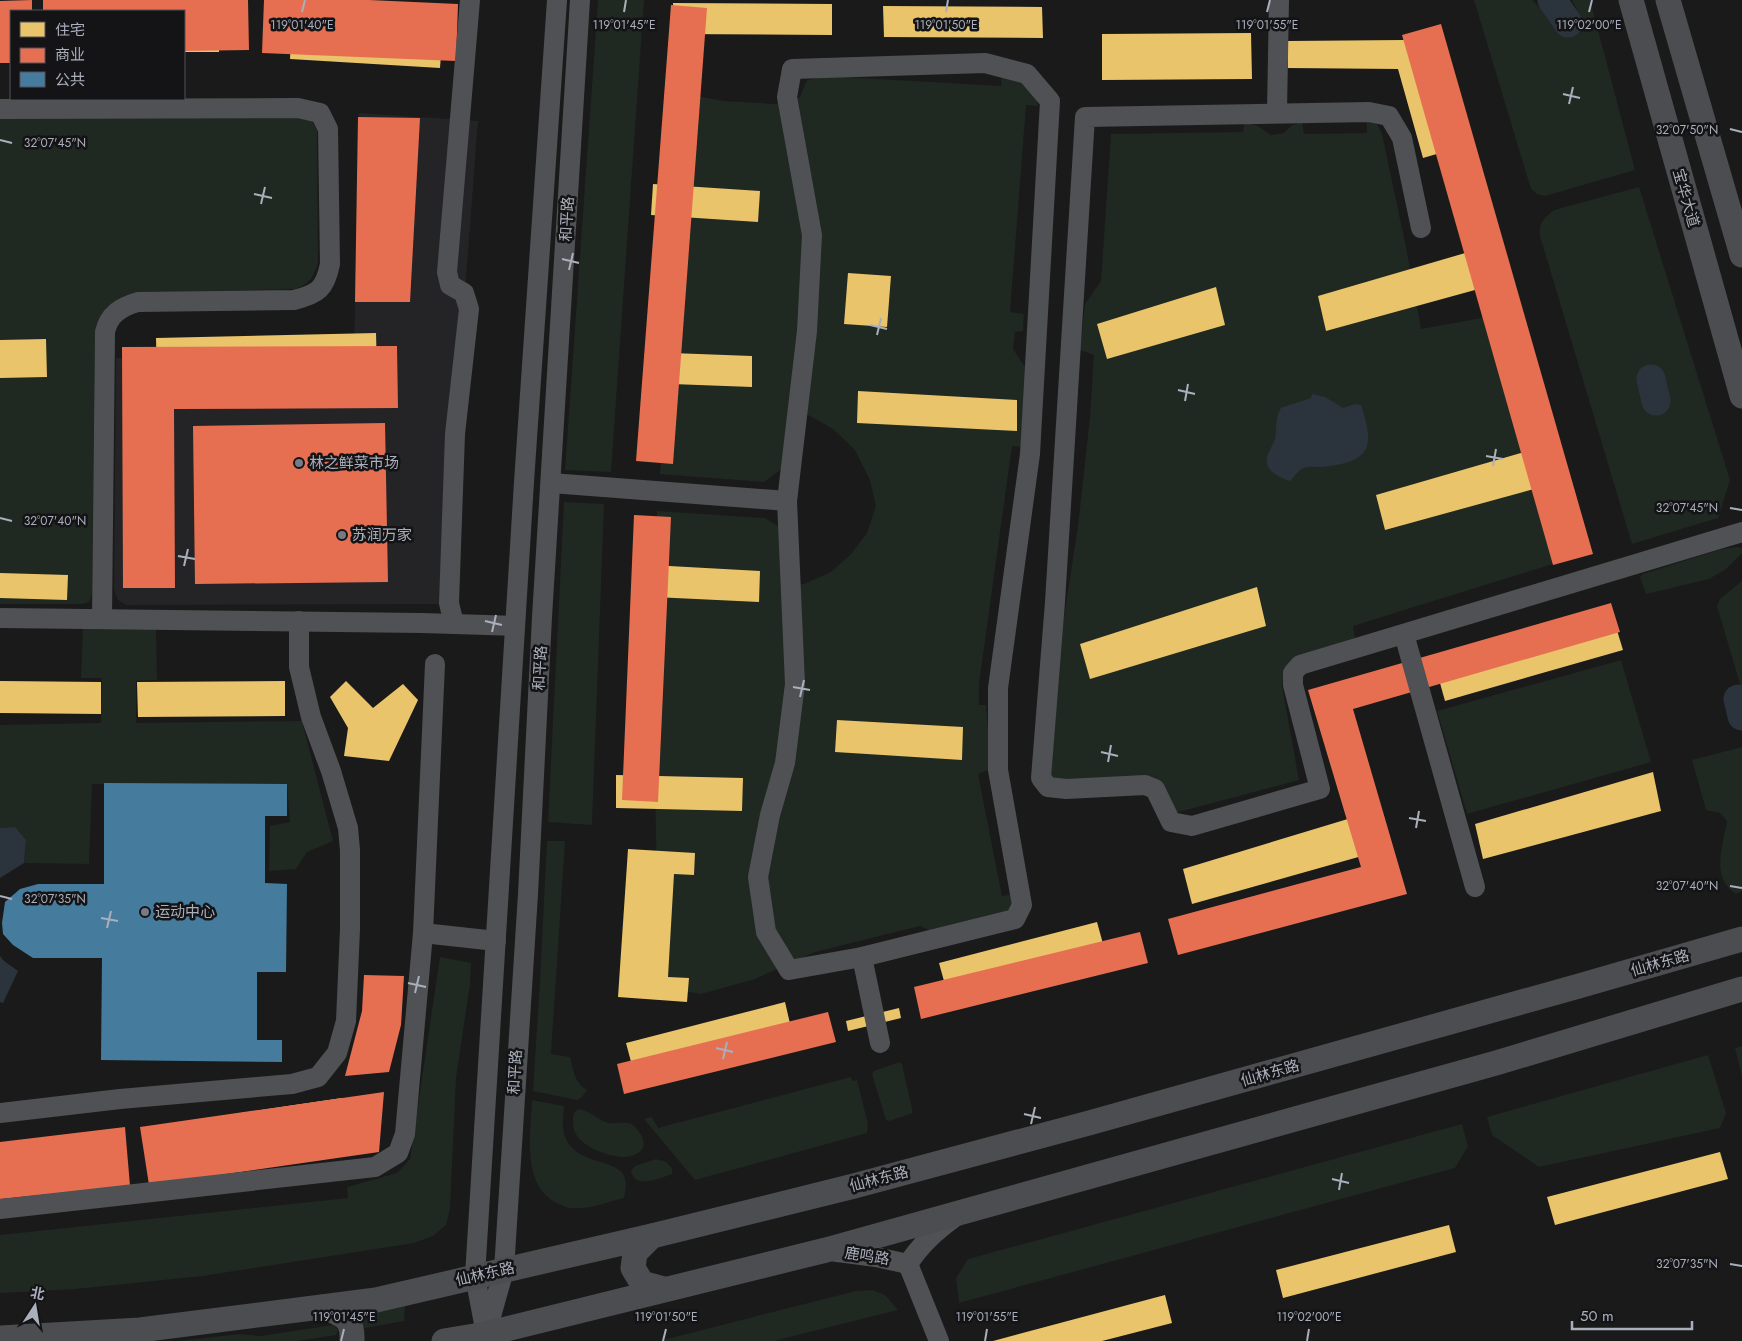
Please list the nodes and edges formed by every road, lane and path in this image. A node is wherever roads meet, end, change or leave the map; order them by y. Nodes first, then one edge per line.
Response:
1 (470, 0) edge
2 (557, 0) edge
3 (580, 0) edge
4 (1279, 0) edge
5 (1631, 0) edge
6 (1668, 0) edge
7 (0, 109) edge
8 (1277, 112) junction
9 (1421, 228) dead end
10 (1742, 255) edge
11 (1742, 396) edge
12 (551, 483) junction
13 (787, 501) junction
14 (1742, 532) edge
15 (0, 618) edge
16 (102, 619) junction
17 (299, 621) junction
18 (454, 624) junction
19 (515, 626) junction
20 (1404, 634) junction
21 (435, 664) dead end
22 (1475, 887) dead end
23 (1742, 929) edge
24 (423, 933) junction
25 (1742, 939) edge
26 (496, 941) junction
27 (1710, 948) junction
28 (1742, 954) edge
29 (862, 957) junction
30 (1740, 992) edge
31 (880, 1043) dead end
32 (0, 1113) edge
33 (0, 1209) edge
34 (962, 1212) junction
35 (652, 1236) junction
36 (826, 1250) junction
37 (908, 1264) junction
38 (504, 1270) junction
39 (475, 1276) junction
40 (664, 1289) junction
41 (324, 1307) junction
42 (486, 1337) edge
43 (0, 1338) edge
44 (352, 1341) edge
45 (444, 1341) edge
46 (939, 1341) edge

1 - 18 street
2 - 19 street, 和平路
3 - 12 street, 和平路
4 - 8 street
5 - 11 main road, 宝华大道
6 - 10 main road
7 - 16 street
8 - 9 street
8 - 20 street
12 - 13 street
12 - 38 street, 和平路
13 - 29 street
13 - 29 street
14 - 20 street
15 - 16 street
16 - 17 street
17 - 18 street
17 - 32 street
18 - 19 street
19 - 26 street, 和平路
20 - 22 street
21 - 24 street
23 - 27 main road
24 - 26 street
24 - 33 street
25 - 27 main road, 仙林东路
26 - 39 street, 和平路
27 - 28 main road
27 - 35 main road, 仙林东路
29 - 31 street
30 - 34 main road
34 - 36 main road
34 - 37 street, 鹿鸣路
35 - 38 main road, 仙林东路
35 - 40 main road
36 - 37 street, 鹿鸣路
36 - 40 main road
37 - 46 street, 鹿鸣路
38 - 39 main road, 仙林东路
38 - 42 street, 和平路
39 - 41 main road, 仙林东路
39 - 42 street, 和平路
40 - 42 main road
41 - 43 main road, 仙林东路
41 - 44 main road
42 - 45 main road

